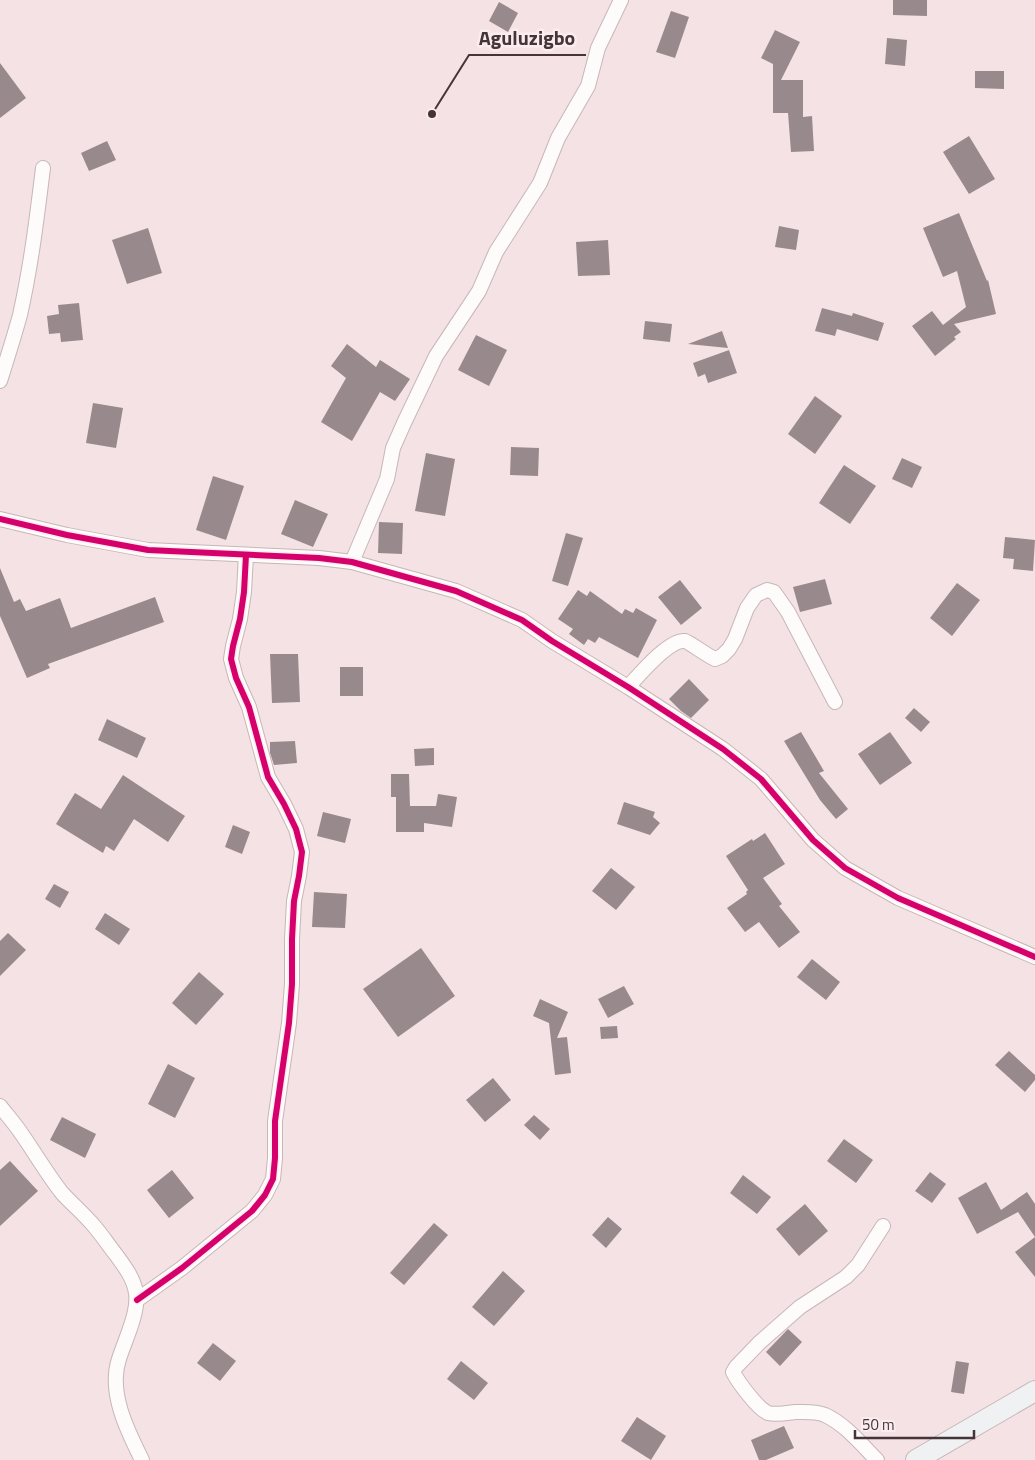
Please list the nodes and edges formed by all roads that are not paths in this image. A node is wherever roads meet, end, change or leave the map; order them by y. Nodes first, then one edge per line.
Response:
1 (621, 0) edge
2 (43, 168) dead end
3 (0, 381) edge
4 (0, 519) edge
5 (246, 554) junction
6 (352, 562) junction
7 (628, 687) junction
8 (835, 702) dead end
9 (1035, 957) edge
10 (0, 1106) edge
11 (883, 1226) dead end
12 (137, 1300) junction
13 (1035, 1391) edge
14 (142, 1460) edge
15 (877, 1460) edge
16 (916, 1460) edge

1 - 6 street
2 - 3 street
4 - 5 street
5 - 6 street
5 - 12 street
6 - 7 street
7 - 8 street
7 - 9 street
10 - 12 street
11 - 15 street
12 - 14 street
13 - 16 main road

